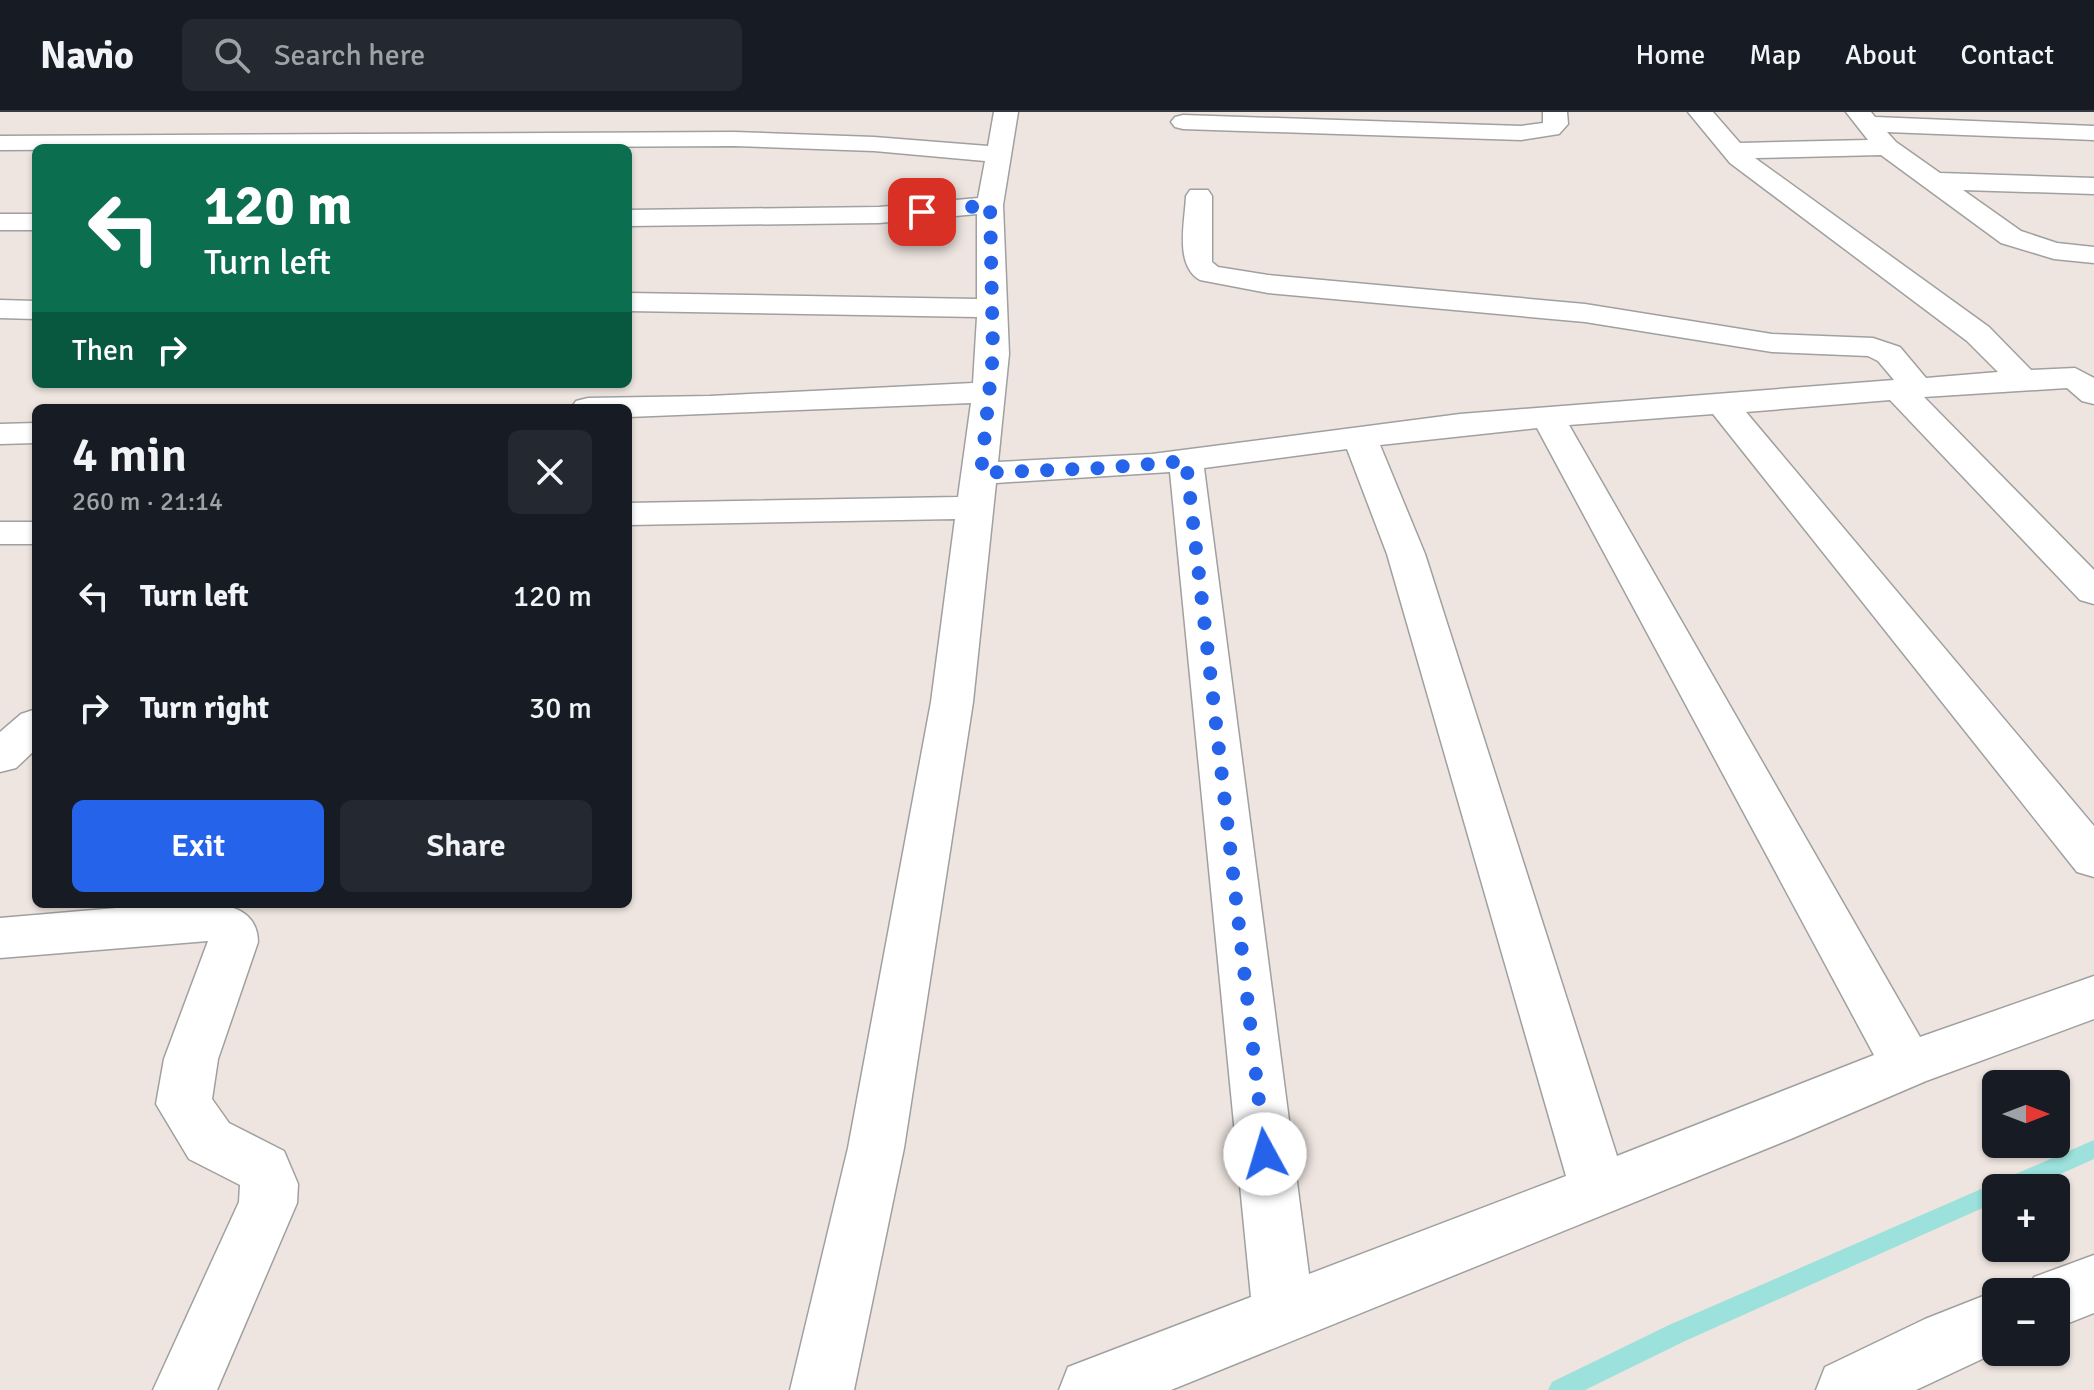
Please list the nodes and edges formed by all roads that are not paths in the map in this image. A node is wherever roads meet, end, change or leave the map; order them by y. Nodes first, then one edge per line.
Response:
1 (1006, 112) edge
2 (1555, 112) edge
3 (1700, 112) edge
4 (1863, 118) edge
5 (1990, 121) edge
6 (1183, 122) dead end
7 (2094, 133) edge
8 (0, 143) edge
9 (1887, 147) junction
10 (1731, 151) junction
11 (997, 154) junction
12 (1933, 181) junction
13 (2049, 185) junction
14 (2094, 186) edge
15 (1199, 196) dead end
16 (990, 205) junction
17 (632, 218) edge
18 (0, 222) edge
19 (32, 222) edge
20 (2094, 255) edge
21 (632, 302) edge
22 (991, 308) junction
23 (0, 309) edge
24 (32, 310) edge
25 (2023, 380) junction
26 (2088, 383) edge
27 (1908, 390) junction
28 (989, 392) junction
29 (1722, 404) junction
30 (632, 407) edge
31 (1547, 416) junction
32 (32, 433) edge
33 (0, 434) edge
34 (1359, 436) junction
35 (1186, 461) junction
36 (978, 490) junction
37 (632, 514) edge
38 (0, 533) edge
39 (32, 533) edge
40 (2094, 592) edge
41 (0, 706) edge
42 (32, 716) edge
43 (32, 728) edge
44 (0, 757) edge
45 (2094, 859) edge
46 (0, 938) edge
47 (2094, 997) edge
48 (1907, 1065) junction
49 (1599, 1190) junction
50 (2094, 1284) edge
51 (2070, 1293) edge
52 (1283, 1312) junction
53 (1982, 1327) edge
54 (185, 1390) edge
55 (822, 1390) edge
56 (1091, 1390) edge
57 (1848, 1390) edge

1 - 11 street
2 - 6 street
3 - 10 street
4 - 5 street
4 - 9 street
5 - 7 street
5 - 13 street
8 - 11 street
9 - 10 street
9 - 12 street
10 - 25 street
11 - 16 street
12 - 13 street
12 - 20 street
13 - 14 street
15 - 27 street
16 - 17 street
16 - 22 street
18 - 19 street
21 - 22 street
22 - 28 street
23 - 24 street
25 - 26 street
25 - 27 street
27 - 29 street
27 - 40 street
28 - 30 street
28 - 36 street
29 - 31 street
29 - 45 street
31 - 34 street
31 - 48 street
32 - 33 street
34 - 35 street
34 - 49 street
35 - 36 street
35 - 52 street
36 - 37 street
36 - 55 street
38 - 39 street
41 - 42 street
43 - 44 street
46 - 54 street
47 - 48 street
48 - 49 street
49 - 52 street
50 - 51 street
52 - 56 street
53 - 57 street

